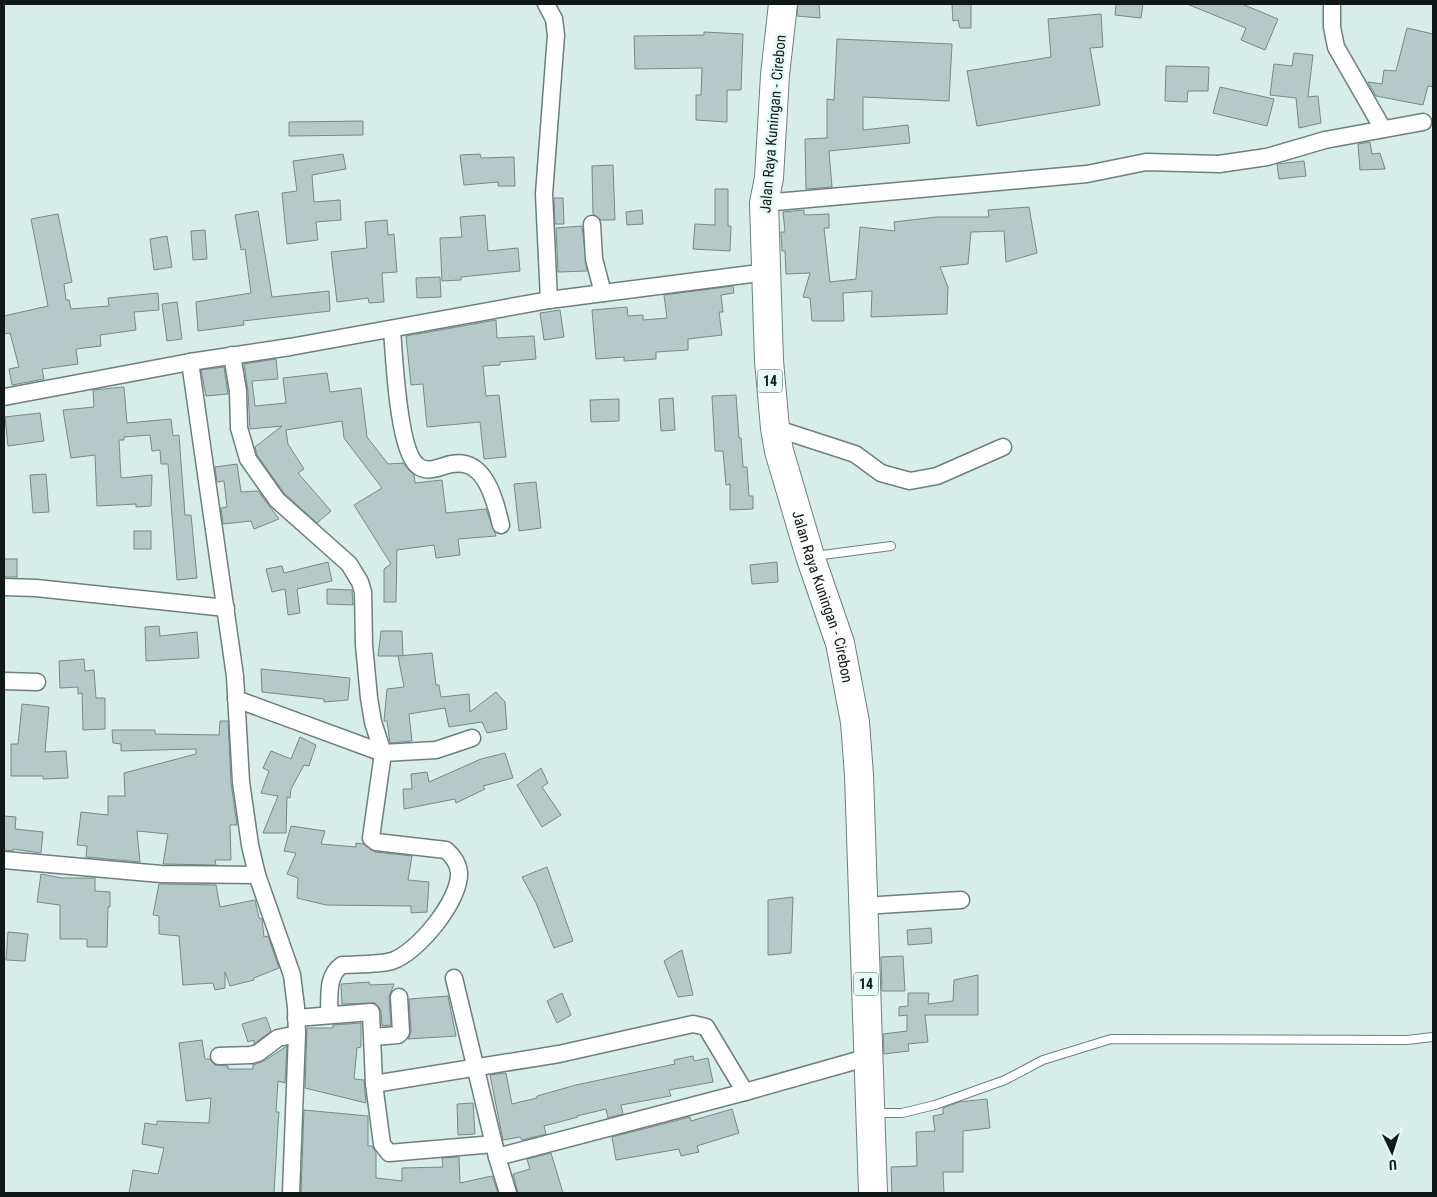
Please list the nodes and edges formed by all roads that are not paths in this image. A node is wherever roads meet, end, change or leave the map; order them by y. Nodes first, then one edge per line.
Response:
1 (546, 4) edge
2 (783, 4) edge
3 (1332, 4) edge
4 (1423, 122) dead end
5 (1383, 128) junction
6 (764, 203) junction
7 (592, 224) dead end
8 (767, 272) junction
9 (603, 293) junction
10 (549, 300) junction
11 (392, 329) junction
12 (232, 355) junction
13 (190, 362) junction
14 (4, 397) edge
15 (775, 428) junction
16 (1003, 447) dead end
17 (501, 525) dead end
18 (890, 546) dead end
19 (810, 556) junction
20 (4, 587) edge
21 (226, 608) junction
22 (4, 681) edge
23 (37, 682) dead end
24 (236, 699) junction
25 (472, 738) dead end
26 (383, 754) junction
27 (4, 860) edge
28 (257, 875) junction
29 (961, 900) dead end
30 (863, 906) junction
31 (454, 978) dead end
32 (399, 997) dead end
33 (329, 1014) junction
34 (296, 1018) junction
35 (297, 1034) junction
36 (373, 1037) junction
37 (1433, 1037) edge
38 (219, 1056) dead end
39 (869, 1057) junction
40 (474, 1067) junction
41 (374, 1084) junction
42 (745, 1092) junction
43 (871, 1113) junction
44 (496, 1151) junction
45 (291, 1193) edge
46 (508, 1193) edge
47 (873, 1193) edge

1 - 10 street
2 - 6 highway, Jalan Raya Kuningan - Cirebon / 14
3 - 5 street
4 - 5 street
5 - 6 street
6 - 8 highway, Jalan Raya Kuningan - Cirebon / 14
7 - 9 street
8 - 9 street
8 - 15 highway, Jalan Raya Kuningan - Cirebon / 14
9 - 10 street
10 - 11 street
11 - 12 street
11 - 17 street
12 - 13 street
12 - 26 street
13 - 14 street
13 - 21 street
15 - 16 street
15 - 19 highway, Jalan Raya Kuningan - Cirebon / 14
18 - 19 lane
19 - 30 highway, Jalan Raya Kuningan - Cirebon / 14
20 - 21 street
21 - 24 street
22 - 23 street
24 - 26 street
24 - 28 street
25 - 26 street
26 - 33 street
27 - 28 street
28 - 34 street
29 - 30 street
30 - 39 highway, Jalan Raya Kuningan - Cirebon / 14
31 - 40 street
32 - 36 street
33 - 34 street
33 - 36 street
34 - 35 street
35 - 38 street
35 - 45 street
36 - 41 street
37 - 43 lane
39 - 42 street
39 - 43 highway, Jalan Raya Kuningan - Cirebon / 14
40 - 41 street
40 - 42 street
40 - 44 street
41 - 44 street
42 - 44 street
43 - 47 highway, Jalan Raya Kuningan - Cirebon / 14
44 - 46 street

